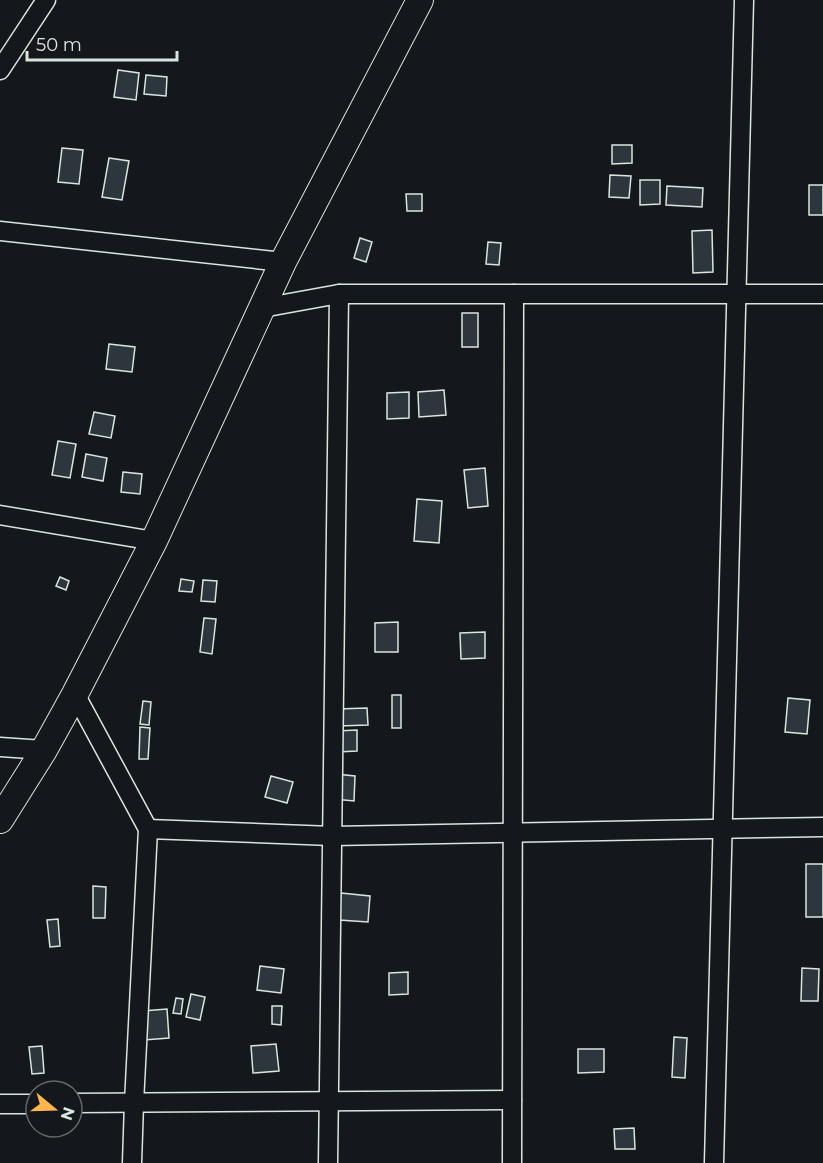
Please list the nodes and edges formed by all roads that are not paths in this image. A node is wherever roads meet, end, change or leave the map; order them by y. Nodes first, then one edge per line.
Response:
1 (46, 0) edge
2 (420, 0) edge
3 (744, 0) edge
4 (0, 70) edge
5 (0, 231) edge
6 (284, 262) junction
7 (339, 294) junction
8 (514, 294) junction
9 (737, 294) junction
10 (823, 294) edge
11 (262, 308) junction
12 (0, 515) edge
13 (154, 541) junction
14 (75, 694) junction
15 (0, 747) edge
16 (44, 750) junction
17 (0, 820) edge
18 (823, 827) edge
19 (723, 829) junction
20 (148, 830) junction
21 (511, 832) junction
22 (332, 836) junction
23 (512, 1100) junction
24 (329, 1101) junction
25 (84, 1103) edge
26 (134, 1103) junction
27 (0, 1104) edge
28 (24, 1104) edge
29 (132, 1163) edge
30 (328, 1163) edge
31 (512, 1163) edge
32 (714, 1163) edge

1 - 4 street
2 - 6 street
3 - 9 street
5 - 6 street
6 - 11 street
7 - 8 street
7 - 11 street
7 - 22 street
8 - 9 street
8 - 21 street
9 - 10 street
9 - 19 street
11 - 13 street
12 - 13 street
13 - 14 street
14 - 16 street
14 - 20 street
15 - 16 street
16 - 17 street
18 - 19 street
19 - 21 street
19 - 32 street
20 - 22 street
20 - 26 street
21 - 22 street
21 - 23 street
22 - 24 street
23 - 24 street
23 - 31 street
24 - 26 street
24 - 30 street
25 - 26 street
26 - 29 street
27 - 28 street

